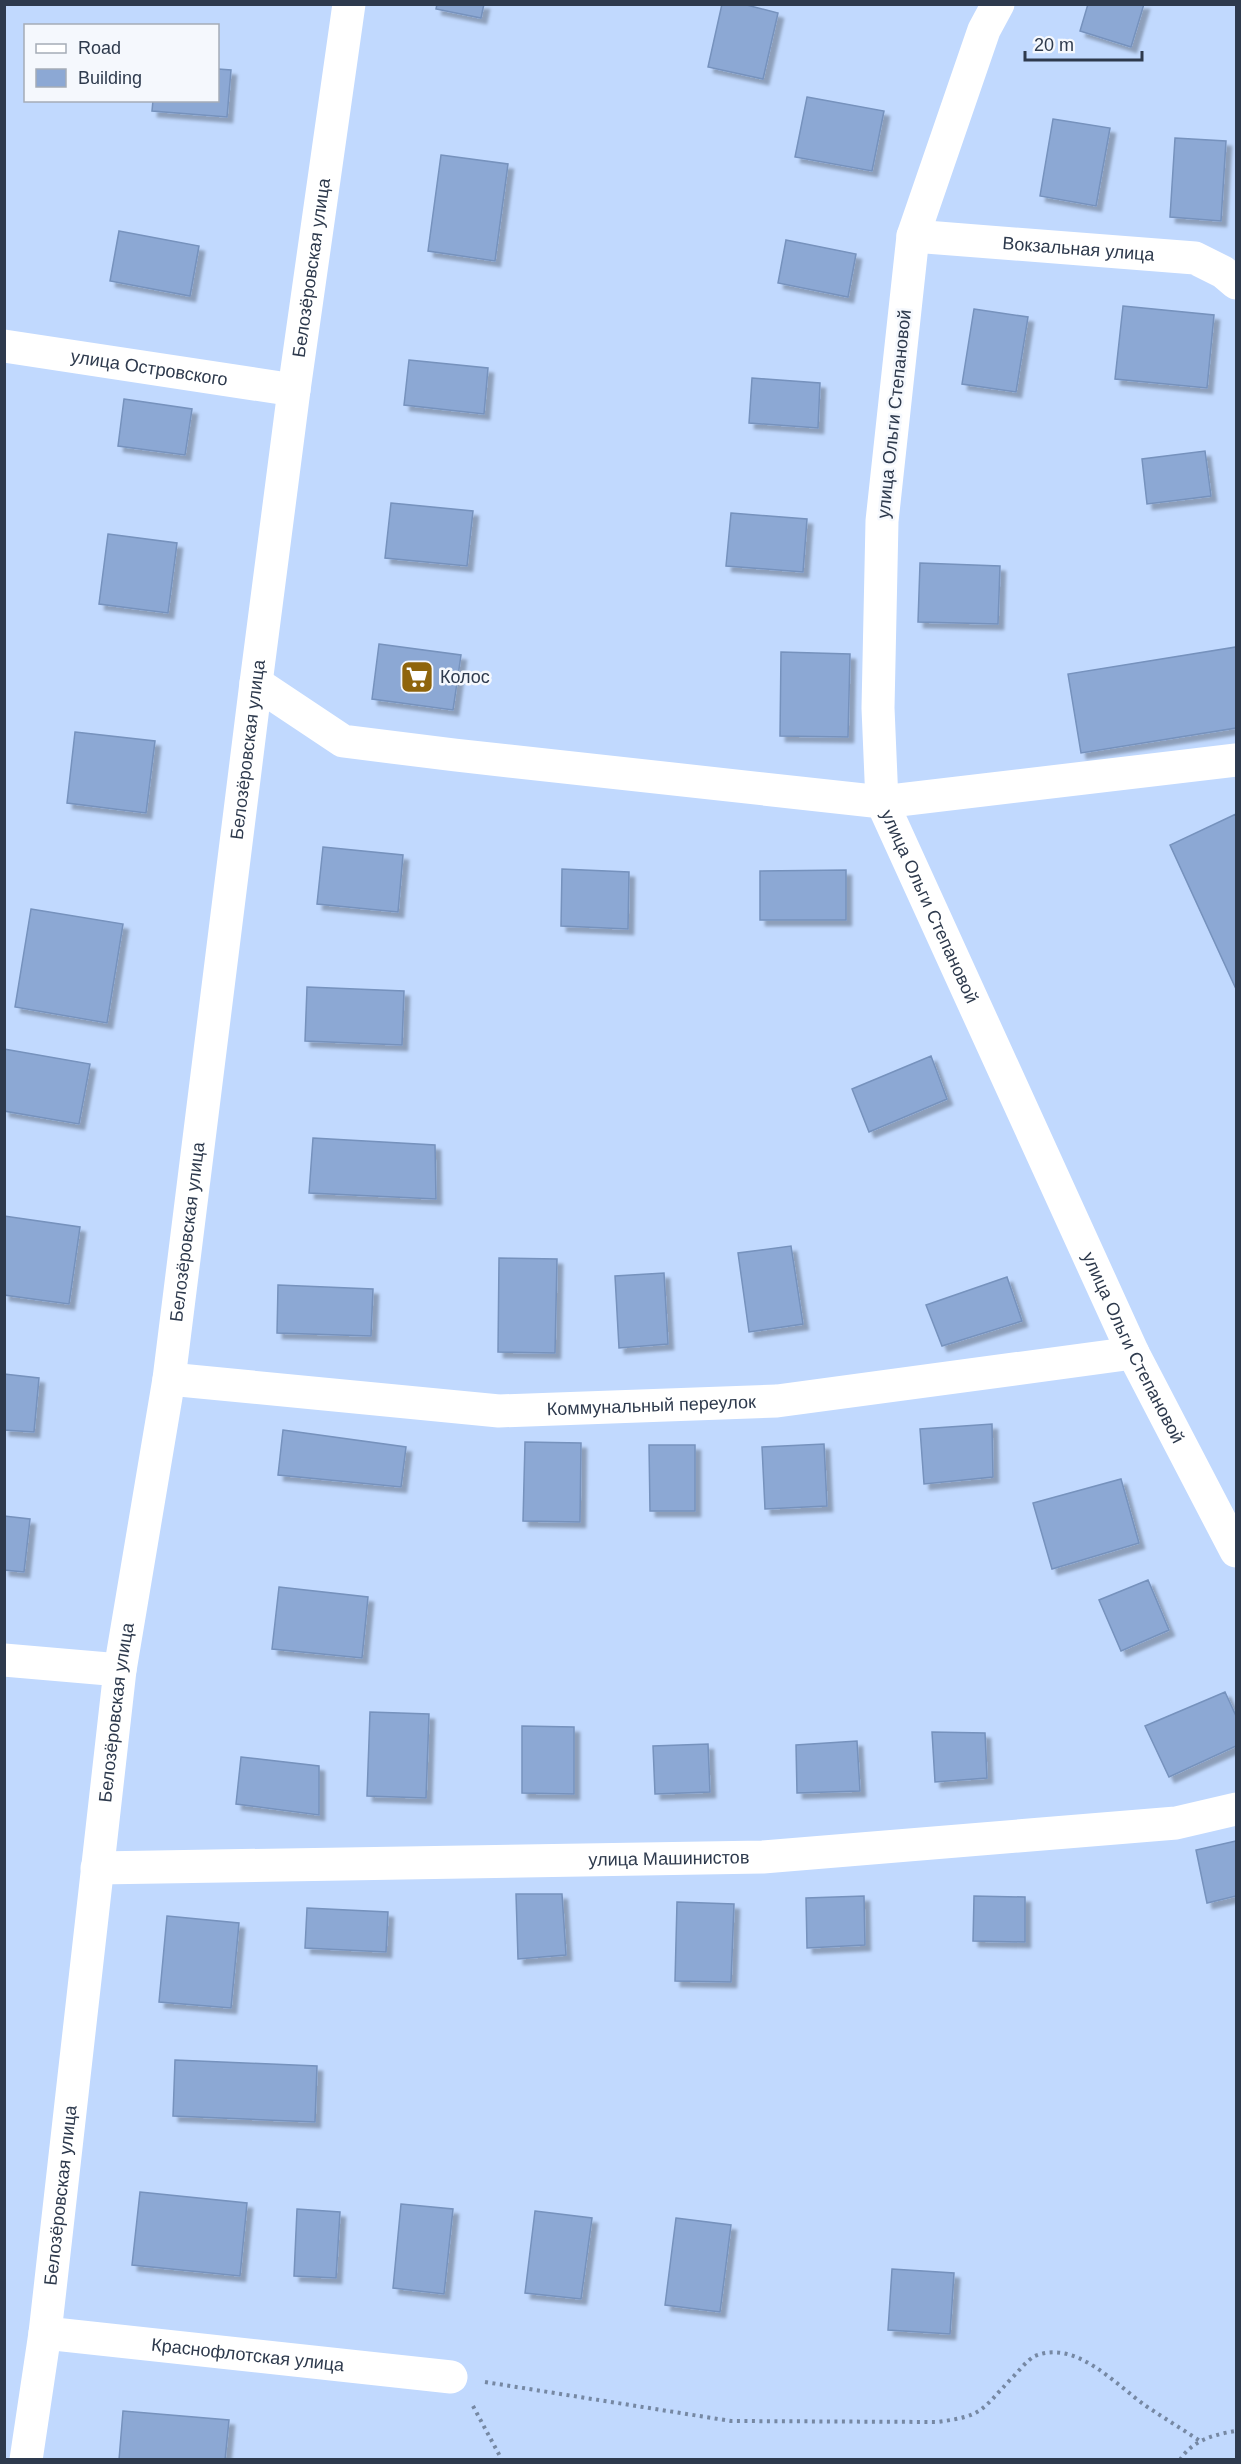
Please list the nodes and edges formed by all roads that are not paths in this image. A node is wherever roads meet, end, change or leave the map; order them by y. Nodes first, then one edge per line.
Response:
1 (349, 4) edge
2 (998, 4) edge
3 (913, 236) junction
4 (1236, 283) edge
5 (4, 346) edge
6 (294, 390) junction
7 (256, 683) junction
8 (1236, 760) edge
9 (882, 802) junction
10 (1133, 1353) junction
11 (169, 1379) junction
12 (1236, 1551) edge
13 (4, 1660) edge
14 (120, 1670) junction
15 (1236, 1809) edge
16 (97, 1868) junction
17 (45, 2333) junction
18 (451, 2377) road end
19 (26, 2460) edge

1 - 6 street, Белозёровская улица
2 - 3 street, улица Ольги Степановой
3 - 4 street, Вокзальная улица
3 - 9 street, улица Ольги Степановой
5 - 6 street, улица Островского
6 - 7 street, Белозёровская улица
7 - 9 street
7 - 11 street, Белозёровская улица
8 - 9 street
9 - 10 street, улица Ольги Степановой
10 - 11 street, Коммунальный переулок
10 - 12 street, улица Ольги Степановой
11 - 14 street, Белозёровская улица
13 - 14 street
14 - 16 street, Белозёровская улица
15 - 16 street, улица Машинистов
16 - 17 street, Белозёровская улица
17 - 18 street, Краснофлотская улица
17 - 19 street, Белозёровская улица

